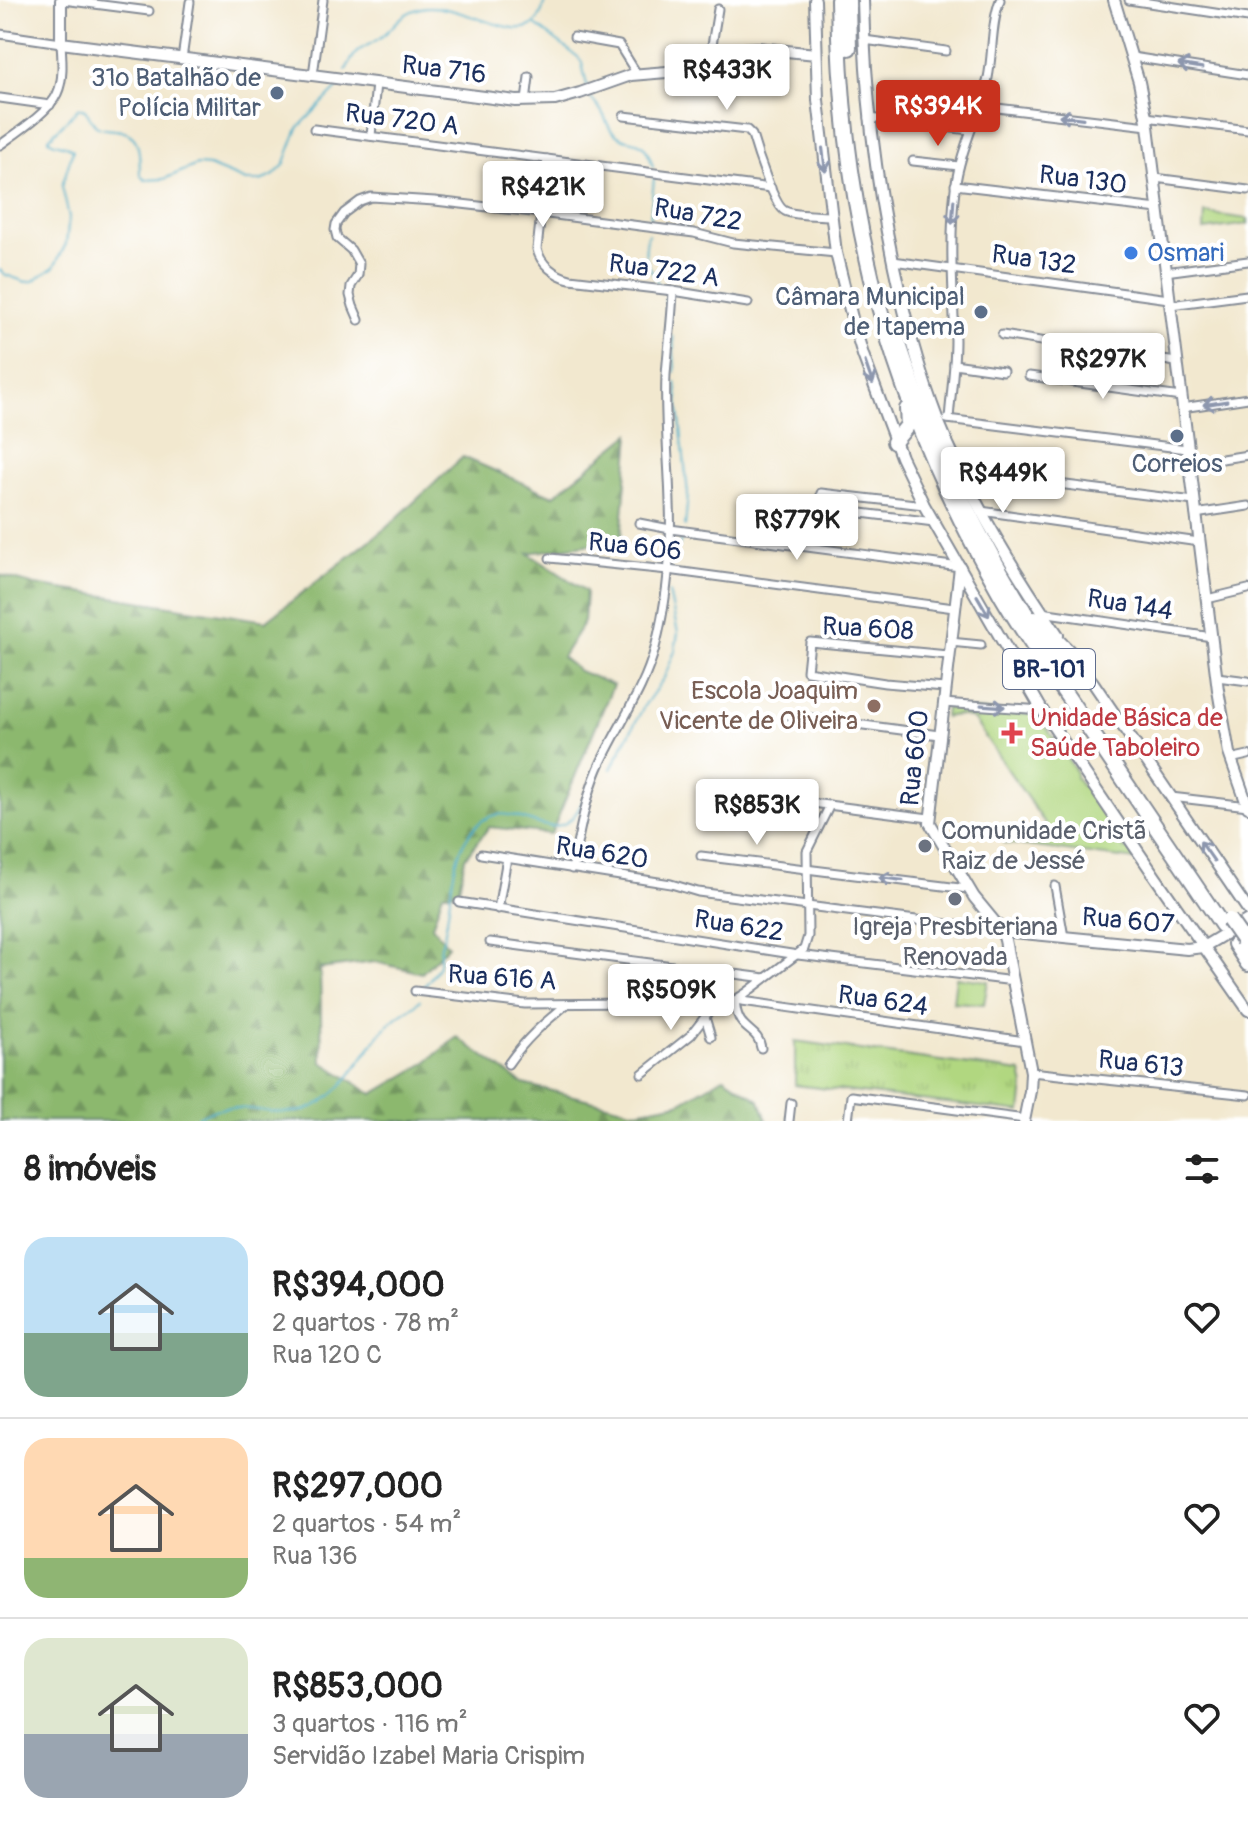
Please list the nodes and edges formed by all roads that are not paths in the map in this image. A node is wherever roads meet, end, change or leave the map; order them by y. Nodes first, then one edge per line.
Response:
1 (62, 0) edge
2 (323, 0) edge
3 (809, 0) edge
4 (815, 0) edge
5 (838, 0) edge
6 (848, 0) edge
7 (863, 0) edge
8 (1000, 0) edge
9 (1114, 0) edge
10 (1129, 0) edge
11 (190, 2) edge
12 (718, 9) dead end
13 (149, 11) dead end
14 (1248, 18) edge
15 (0, 34) edge
16 (574, 37) dead end
17 (864, 40) junction
18 (61, 43) junction
19 (946, 51) dead end
20 (816, 54) junction
21 (1132, 57) junction
22 (182, 59) junction
23 (709, 63) junction
24 (637, 74) junction
25 (313, 75) junction
26 (1248, 75) edge
27 (529, 77) dead end
28 (376, 83) junction
29 (896, 96) dead end
30 (0, 98) edge
31 (526, 101) junction
32 (50, 105) junction
33 (980, 106) junction
34 (624, 116) dead end
35 (869, 118) junction
36 (1147, 122) junction
37 (314, 129) dead end
38 (970, 130) junction
39 (1248, 130) edge
40 (371, 136) junction
41 (0, 145) edge
42 (547, 159) junction
43 (913, 161) dead end
44 (959, 166) junction
45 (1155, 178) junction
46 (955, 185) junction
47 (771, 188) junction
48 (1248, 190) edge
49 (1158, 209) junction
50 (540, 213) junction
51 (831, 216) junction
52 (836, 253) junction
53 (893, 261) junction
54 (1248, 261) edge
55 (951, 269) junction
56 (1165, 272) junction
57 (673, 291) junction
58 (1247, 295) edge
59 (1169, 302) junction
60 (748, 303) dead end
61 (359, 320) dead end
62 (1002, 335) dead end
63 (1176, 362) junction
64 (954, 364) junction
65 (1003, 371) dead end
66 (1029, 376) dead end
67 (907, 396) junction
68 (1248, 398) edge
69 (1182, 402) junction
70 (943, 418) junction
71 (894, 442) junction
72 (1187, 449) junction
73 (1248, 455) edge
74 (1189, 464) junction
75 (1010, 478) dead end
76 (821, 493) dead end
77 (1194, 501) junction
78 (924, 505) junction
79 (1248, 506) edge
80 (829, 509) dead end
81 (981, 511) junction
82 (1195, 514) junction
83 (934, 522) junction
84 (639, 523) dead end
85 (670, 529) junction
86 (1199, 542) junction
87 (550, 558) dead end
88 (993, 560) junction
89 (960, 567) junction
90 (668, 570) junction
91 (1248, 589) edge
92 (1207, 599) junction
93 (954, 608) junction
94 (1041, 612) junction
95 (1212, 637) junction
96 (950, 642) junction
97 (981, 645) dead end
98 (948, 655) junction
99 (1073, 657) junction
100 (1217, 677) junction
101 (1248, 681) edge
102 (945, 688) junction
103 (943, 703) junction
104 (1042, 710) junction
105 (788, 715) dead end
106 (939, 735) junction
107 (1248, 755) edge
108 (1230, 759) junction
109 (1169, 796) junction
110 (789, 800) dead end
111 (830, 805) junction
112 (1248, 807) edge
113 (929, 818) junction
114 (481, 854) dead end
115 (701, 856) dead end
116 (507, 858) junction
117 (572, 869) junction
118 (808, 869) junction
119 (1055, 886) dead end
120 (968, 889) junction
121 (459, 902) dead end
122 (808, 907) junction
123 (498, 909) junction
124 (1248, 910) edge
125 (1248, 920) edge
126 (1226, 923) junction
127 (1002, 931) junction
128 (1064, 937) junction
129 (490, 942) dead end
130 (1242, 944) edge
131 (1203, 947) junction
132 (798, 955) junction
133 (1248, 964) edge
134 (765, 978) junction
135 (1014, 981) junction
136 (415, 991) dead end
137 (735, 1000) junction
138 (569, 1003) junction
139 (715, 1004) junction
140 (1248, 1010) edge
141 (705, 1017) junction
142 (711, 1037) dead end
143 (1025, 1041) junction
144 (761, 1048) dead end
145 (508, 1064) dead end
146 (1031, 1072) junction
147 (642, 1074) dead end
148 (1248, 1095) edge
149 (791, 1103) dead end
150 (986, 1118) edge
151 (1025, 1120) edge
152 (789, 1121) edge
153 (848, 1121) edge

1 - 13 street
1 - 18 main road
2 - 25 street
3 - 4 street
4 - 20 main road
5 - 67 highway, BR-101
6 - 88 highway, BR-101
7 - 17 main road
8 - 33 street
9 - 21 main road
10 - 14 street
11 - 22 street
12 - 23 street
15 - 18 street
16 - 24 street
17 - 19 street
17 - 35 main road
18 - 22 main road, Rua 716
18 - 32 street
20 - 23 main road, Rua 716
20 -> 51 main road
26 -> 21 street
21 - 36 main road
22 - 25 main road, Rua 716
23 - 24 main road, Rua 716
24 - 31 main road, Rua 716
25 - 28 main road, Rua 716
27 - 31 street
28 - 31 main road, Rua 716
28 - 40 street
29 - 33 street
30 - 32 street
32 - 41 street
36 -> 33 street
33 - 38 street
34 - 47 street
35 - 38 street
35 - 53 main road
36 - 39 street
36 - 45 main road
37 - 40 street, Rua 720 A
38 - 44 street
40 - 42 street, Rua 720 A
42 - 47 street, Rua 720 A
42 - 50 street, Rua 722 A
43 - 44 street
44 - 46 street
45 - 48 street
45 - 49 main road
46 - 49 street, Rua 130
46 -> 55 street
47 - 51 street
49 - 56 main road
50 - 52 street, Rua 722
50 - 57 street, Rua 722 A
50 - 61 street, Rua 722
51 - 52 main road
52 -> 71 main road
53 - 55 street, Rua 132
53 - 70 main road
54 - 56 street
55 - 59 street, Rua 132
55 - 64 street
56 - 59 main road
57 - 60 street, Rua 722 A
57 - 85 street
58 - 59 street, Rua 132
59 - 63 main road
62 - 63 street
63 - 69 main road
64 - 65 street
64 - 70 street
66 - 69 street
67 - 71 highway
67 - 126 highway, BR-101
68 -> 69 street
69 - 72 main road
70 - 72 street
70 - 81 main road
71 - 78 main road
72 - 74 main road
73 - 74 street
74 - 77 main road
75 - 77 street
76 - 78 street
77 - 82 main road
78 - 83 main road
79 - 82 street
80 - 83 street
81 - 86 street
81 - 94 main road
82 - 86 main road
83 - 89 main road
84 - 85 street
85 - 89 street
85 - 90 street
86 - 92 main road
87 - 90 street, Rua 606
88 - 99 highway
88 - 126 highway, BR-101
89 - 93 main road, Rua 600
89 -> 104 main road
90 - 93 street, Rua 606
90 - 117 street
91 - 92 street
92 - 95 main road
93 - 96 main road, Rua 600
94 - 95 street, Rua 144
94 - 99 main road
95 - 100 main road
96 - 97 street
96 - 98 main road, Rua 600
98 - 102 main road, Rua 600
98 - 102 street, Rua 608
99 - 109 main road
100 - 101 street
100 - 108 main road
102 - 103 main road, Rua 600
103 -> 104 street
103 - 106 main road, Rua 600
104 - 131 main road
105 - 106 street
106 - 113 main road, Rua 600
107 - 108 street
108 - 112 main road
109 - 112 street
124 -> 109 main road
110 - 111 street
111 - 113 street
111 - 118 street
113 - 120 main road, Rua 600
114 - 116 street, Rua 620
115 - 118 street
116 - 117 street, Rua 620
116 - 123 street
117 - 122 street, Rua 620
120 -> 118 street
118 - 122 street
119 - 128 street
120 - 127 main road, Rua 600
121 - 123 street, Rua 622
122 - 127 street, Rua 620
122 - 132 street
123 - 132 street, Rua 622
125 - 131 main road
126 - 130 highway, BR-101, bridge
127 - 128 main road, Rua 607
127 - 135 main road, Rua 600
128 - 131 main road, Rua 607
129 - 134 street
130 - 133 highway, BR-101
131 - 140 main road
132 - 134 street, Rua 616 A
132 - 135 street, Rua 622
134 - 137 street, Rua 616 A
135 - 143 main road, Rua 600
136 - 138 street, Rua 616 A
137 - 139 street, Rua 616 A
137 - 143 street, Rua 624
137 - 144 street
138 - 139 street, Rua 616 A
138 - 145 street
139 - 141 street
141 - 142 street
141 - 147 street
143 - 146 main road, Rua 600
146 - 148 street, Rua 613
146 - 151 main road, Rua 600
149 - 152 street
150 - 151 street
150 - 153 street

